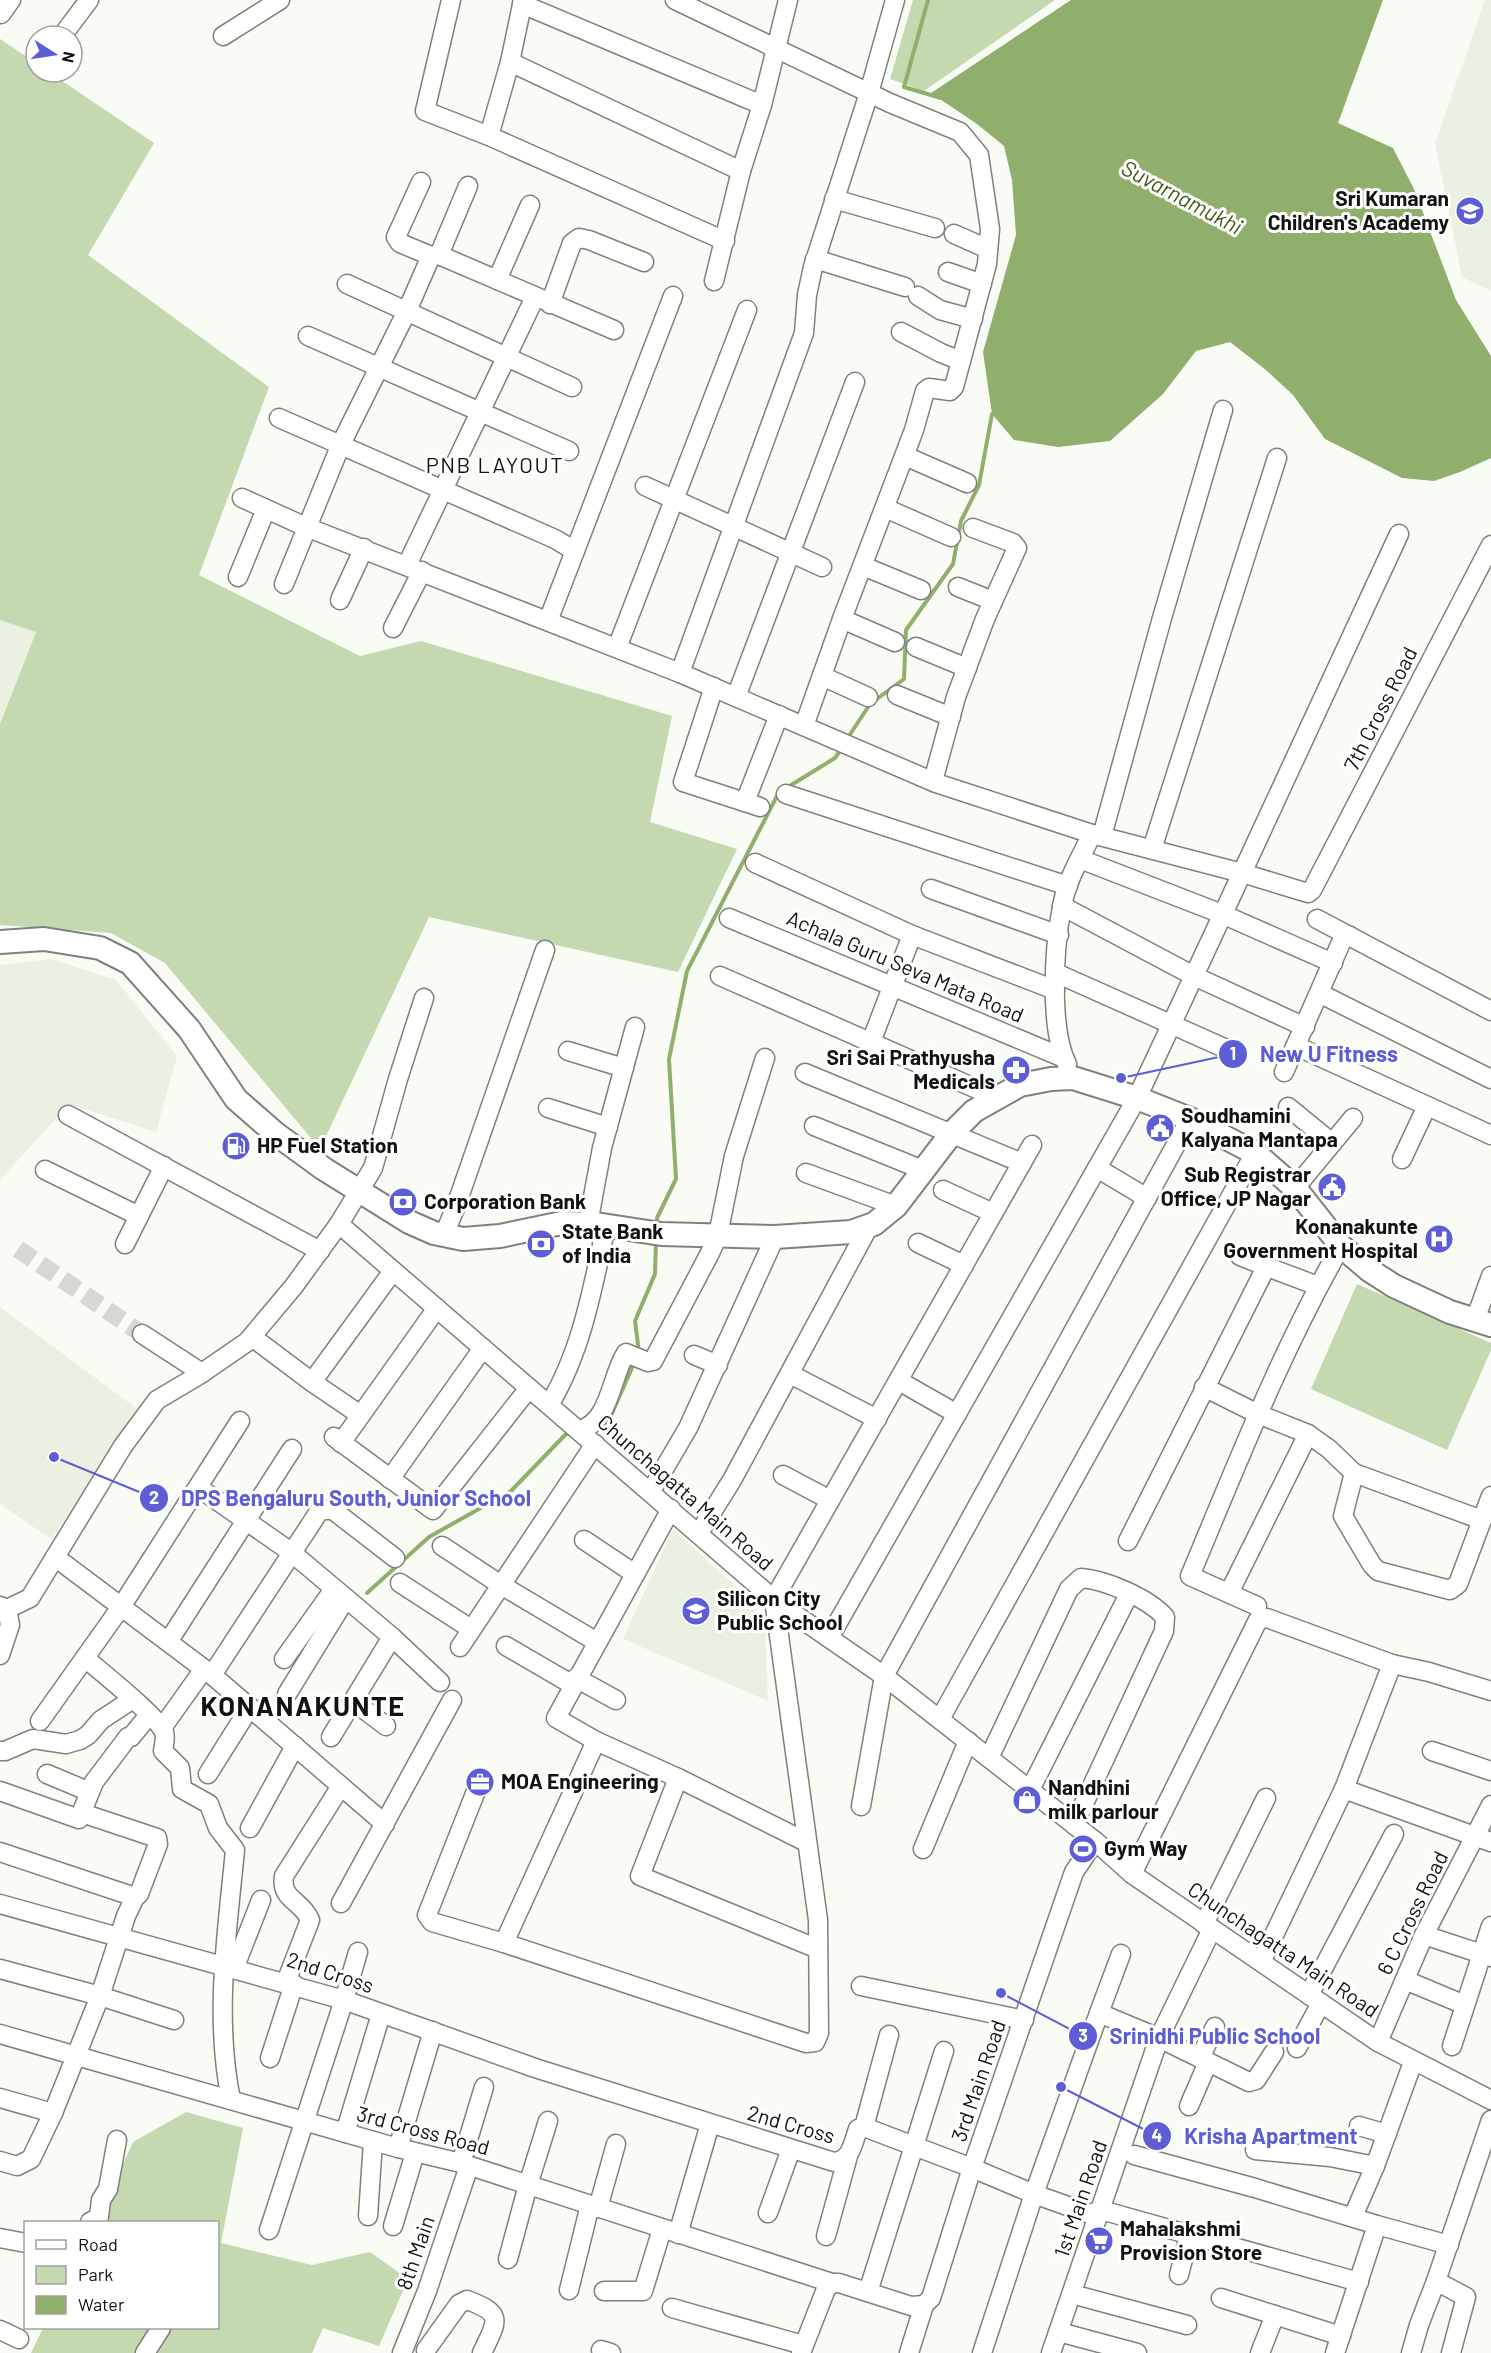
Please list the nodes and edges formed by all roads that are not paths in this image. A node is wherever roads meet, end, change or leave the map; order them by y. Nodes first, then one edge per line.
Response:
1 (11, 0) edge
2 (89, 0) edge
3 (279, 0) edge
4 (451, 0) edge
5 (675, 0) edge
6 (788, 0) edge
7 (895, 0) edge
8 (523, 2) edge
9 (1, 14) edge
10 (71, 24) edge
11 (223, 36) dead end
12 (777, 47) junction
13 (510, 62) junction
14 (868, 93) junction
15 (762, 105) junction
16 (489, 136) junction
17 (741, 171) junction
18 (421, 182) dead end
19 (468, 186) dead end
20 (834, 200) junction
21 (530, 205) dead end
22 (934, 228) dead end
23 (954, 234) dead end
24 (725, 241) junction
25 (988, 249) junction
26 (435, 255) junction
27 (815, 259) junction
28 (644, 262) dead end
29 (948, 272) dead end
30 (497, 280) junction
31 (714, 281) dead end
32 (347, 284) dead end
33 (982, 284) junction
34 (673, 296) dead end
35 (543, 300) junction
36 (747, 310) dead end
37 (406, 313) junction
38 (973, 319) junction
39 (614, 330) dead end
40 (902, 332) dead end
41 (308, 336) dead end
42 (506, 358) junction
43 (962, 361) junction
44 (380, 367) junction
45 (855, 382) dead end
46 (572, 387) dead end
47 (1223, 410) dead end
48 (480, 412) junction
49 (279, 418) dead end
50 (341, 444) junction
51 (569, 451) dead end
52 (905, 456) junction
53 (1277, 458) dead end
54 (967, 483) dead end
55 (645, 486) dead end
56 (442, 491) junction
57 (242, 498) dead end
58 (675, 499) junction
59 (885, 508) junction
60 (266, 509) junction
61 (306, 527) junction
62 (734, 527) junction
63 (973, 528) dead end
64 (1399, 534) dead end
65 (951, 537) dead end
66 (1491, 545) edge
67 (364, 548) junction
68 (576, 550) junction
69 (790, 554) junction
70 (863, 566) junction
71 (822, 567) dead end
72 (414, 568) junction
73 (238, 577) dead end
74 (284, 584) dead end
75 (958, 587) dead end
76 (921, 590) dead end
77 (340, 600) dead end
78 (993, 601) junction
79 (842, 619) junction
80 (548, 621) junction
81 (393, 628) dead end
82 (895, 642) dead end
83 (916, 647) dead end
84 (617, 648) junction
85 (967, 668) junction
86 (680, 673) junction
87 (822, 676) junction
88 (714, 687) junction
89 (897, 695) dead end
90 (868, 696) dead end
91 (736, 697) junction
92 (778, 715) junction
93 (951, 717) junction
94 (804, 726) junction
95 (933, 782) junction
96 (786, 794) dead end
97 (1097, 835) junction
98 (1152, 849) junction
99 (1080, 859) junction
100 (755, 863) dead end
101 (1242, 873) junction
102 (1068, 886) junction
103 (932, 889) dead end
104 (1062, 906) junction
105 (1222, 914) junction
106 (729, 918) dead end
107 (1317, 919) dead end
108 (912, 935) junction
109 (1059, 935) junction
110 (1350, 936) junction
111 (0, 942) edge
112 (544, 950) dead end
113 (1333, 963) junction
114 (720, 976) dead end
115 (1194, 976) junction
116 (1056, 982) junction
117 (891, 987) junction
118 (1321, 994) junction
119 (424, 998) dead end
120 (1491, 1011) edge
121 (1172, 1023) junction
122 (635, 1027) dead end
123 (1305, 1027) junction
124 (871, 1042) junction
125 (1296, 1046) junction
126 (568, 1051) dead end
127 (1231, 1051) dead end
128 (765, 1058) dead end
129 (624, 1068) junction
130 (1069, 1068) junction
131 (1284, 1072) dead end
132 (805, 1073) dead end
133 (1491, 1079) edge
134 (995, 1098) junction
135 (1137, 1098) junction
136 (1427, 1106) junction
137 (1288, 1107) dead end
138 (548, 1108) dead end
139 (68, 1115) dead end
140 (1353, 1118) dead end
141 (1190, 1119) junction
142 (813, 1126) dead end
143 (608, 1127) junction
144 (951, 1134) junction
145 (1491, 1135) edge
146 (1332, 1143) junction
147 (1032, 1145) dead end
148 (1255, 1153) junction
149 (1402, 1160) dead end
150 (1022, 1163) junction
151 (164, 1166) junction
152 (1097, 1168) junction
153 (45, 1170) dead end
154 (923, 1170) junction
155 (806, 1173) dead end
156 (1295, 1188) junction
157 (942, 1190) dead end
158 (360, 1191) junction
159 (1147, 1198) junction
160 (896, 1206) junction
161 (993, 1214) junction
162 (139, 1216) junction
163 (339, 1224) junction
164 (597, 1225) junction
165 (869, 1226) junction
166 (444, 1235) junction
167 (717, 1235) junction
168 (775, 1237) junction
169 (918, 1243) dead end
170 (125, 1244) dead end
171 (1341, 1245) junction
172 (320, 1251) junction
173 (1240, 1256) dead end
174 (964, 1265) junction
175 (1270, 1268) junction
176 (393, 1271) junction
177 (1491, 1276) edge
178 (1318, 1286) junction
179 (437, 1308) junction
180 (1483, 1322) edge
181 (142, 1334) tunnel mouth
182 (252, 1337) junction
183 (483, 1348) junction
184 (694, 1355) dead end
185 (718, 1365) junction
186 (202, 1374) junction
187 (790, 1374) junction
188 (899, 1381) junction
189 (312, 1382) junction
190 (1204, 1387) junction
191 (529, 1388) junction
192 (549, 1405) junction
193 (1258, 1413) junction
194 (360, 1414) junction
195 (957, 1414) junction
196 (877, 1419) junction
197 (240, 1421) dead end
198 (1308, 1434) junction
199 (584, 1435) junction
200 (292, 1449) dead end
201 (1354, 1473) junction
202 (783, 1475) dead end
203 (390, 1479) junction
204 (199, 1488) junction
205 (651, 1491) junction
206 (1491, 1497) edge
207 (830, 1500) junction
208 (671, 1509) junction
209 (245, 1520) junction
210 (1482, 1520) junction
211 (699, 1533) junction
212 (584, 1539) dead end
213 (1128, 1541) dead end
214 (442, 1546) dead end
215 (291, 1552) junction
216 (55, 1557) junction
217 (395, 1558) dead end
218 (635, 1574) junction
219 (400, 1583) dead end
220 (501, 1585) junction
221 (1229, 1593) junction
222 (340, 1594) junction
223 (1129, 1594) junction
224 (774, 1599) junction
225 (1257, 1606) dead end
226 (4, 1607) edge
227 (121, 1607) junction
228 (471, 1629) junction
229 (392, 1637) junction
230 (830, 1638) junction
231 (168, 1642) junction
232 (597, 1642) junction
233 (506, 1646) dead end
234 (460, 1647) dead end
235 (0, 1655) edge
236 (85, 1658) junction
237 (284, 1659) dead end
238 (1392, 1664) junction
239 (208, 1672) junction
240 (884, 1676) junction
241 (441, 1682) dead end
242 (574, 1682) junction
243 (1491, 1691) edge
244 (287, 1694) tunnel mouth
245 (133, 1699) junction
246 (452, 1700) dead end
247 (616, 1700) dead end
248 (353, 1701) junction
249 (250, 1707) junction
250 (940, 1719) junction
251 (40, 1721) dead end
252 (155, 1722) junction
253 (386, 1726) dead end
254 (331, 1737) dead end
255 (596, 1741) junction
256 (968, 1742) junction
257 (295, 1746) junction
258 (0, 1751) edge
259 (1432, 1751) dead end
260 (990, 1758) junction
261 (1491, 1771) edge
262 (47, 1774) dead end
263 (208, 1774) dead end
264 (678, 1778) junction
265 (341, 1786) junction
266 (478, 1786) dead end
267 (1344, 1789) junction
268 (1030, 1790) junction
269 (0, 1791) edge
270 (90, 1792) junction
271 (1266, 1798) dead end
272 (1491, 1805) edge
273 (861, 1806) dead end
274 (82, 1813) junction
275 (385, 1824) junction
276 (1074, 1824) junction
277 (250, 1828) dead end
278 (1395, 1834) dead end
279 (1483, 1840) edge
280 (1095, 1841) junction
281 (806, 1842) junction
282 (923, 1849) dead end
283 (0, 1852) edge
284 (1132, 1874) junction
285 (135, 1898) junction
286 (261, 1900) dead end
287 (341, 1903) dead end
288 (0, 1904) edge
289 (1208, 1926) junction
290 (1491, 1926) edge
291 (1424, 1935) junction
292 (119, 1937) junction
293 (504, 1943) junction
294 (818, 1949) junction
295 (358, 1952) dead end
296 (1121, 1954) dead end
297 (1487, 1956) edge
298 (1261, 1962) junction
299 (229, 1967) junction
300 (0, 1969) edge
301 (1405, 1980) junction
302 (290, 1983) junction
303 (861, 1986) dead end
304 (100, 1996) junction
305 (1315, 1999) junction
306 (344, 2000) junction
307 (1465, 2005) junction
308 (1099, 2013) junction
309 (381, 2014) junction
310 (174, 2020) dead end
311 (1024, 2020) junction
312 (1215, 2026) dead end
313 (434, 2031) junction
314 (0, 2034) edge
315 (889, 2035) dead end
316 (1159, 2038) junction
317 (1378, 2042) junction
318 (1452, 2046) dead end
319 (1297, 2048) dead end
320 (944, 2051) dead end
321 (1274, 2052) dead end
322 (76, 2055) junction
323 (270, 2058) dead end
324 (1204, 2060) junction
325 (1413, 2062) junction
326 (484, 2087) dead end
327 (0, 2098) edge
328 (231, 2100) junction
329 (1491, 2100) edge
330 (1189, 2106) dead end
331 (53, 2113) junction
332 (1491, 2120) edge
333 (548, 2121) dead end
334 (305, 2122) junction
335 (710, 2124) junction
336 (1359, 2126) dead end
337 (864, 2127) junction
338 (345, 2133) junction
339 (1387, 2134) junction
340 (117, 2140) dead end
341 (373, 2141) junction
342 (616, 2144) dead end
343 (913, 2145) junction
344 (790, 2149) junction
345 (1255, 2150) dead end
346 (406, 2151) junction
347 (1134, 2155) dead end
348 (848, 2156) junction
349 (0, 2161) edge
350 (465, 2165) junction
351 (1375, 2166) junction
352 (972, 2168) junction
353 (528, 2185) junction
354 (1034, 2194) junction
355 (594, 2207) junction
356 (1101, 2210) junction
357 (768, 2213) dead end
358 (368, 2216) dead end
359 (1355, 2218) junction
360 (93, 2221) edge
361 (1377, 2225) junction
362 (393, 2226) dead end
363 (269, 2230) dead end
364 (670, 2231) junction
365 (826, 2236) dead end
366 (1189, 2236) junction
367 (0, 2239) edge
368 (24, 2243) edge
369 (1449, 2245) junction
370 (508, 2259) dead end
371 (1179, 2275) dead end
372 (1436, 2281) junction
373 (1359, 2282) junction
374 (832, 2283) junction
375 (569, 2290) dead end
376 (604, 2291) dead end
377 (868, 2292) junction
378 (1072, 2294) junction
379 (1221, 2298) dead end
380 (924, 2305) junction
381 (672, 2308) dead end
382 (1275, 2315) junction
383 (1187, 2325) dead end
384 (160, 2329) edge
385 (0, 2330) edge
386 (1059, 2332) junction
387 (19, 2339) dead end
388 (1338, 2345) edge
389 (404, 2348) edge
390 (802, 2349) edge
391 (430, 2351) edge
392 (145, 2353) edge
393 (482, 2353) edge
394 (909, 2353) edge
395 (982, 2353) edge
396 (1051, 2353) edge
397 (1137, 2353) edge
398 (1260, 2353) edge
399 (1411, 2353) edge
400 (1451, 2353) edge

1 - 9 street
2 - 10 street
3 - 11 street
4 - 16 street
5 - 12 street
6 - 12 street
7 - 14 street
8 - 13 street
8 - 15 street
12 - 14 street
12 - 15 street
13 - 16 street
13 - 17 street
14 - 20 street
14 - 25 street
15 - 17 street
16 - 24 street
17 - 24 street
18 - 26 street
19 - 26 street
20 - 22 street
20 - 27 street
21 - 30 street
23 - 25 street
24 - 31 street
25 - 33 street
26 - 30 street
26 - 37 street
27 - 38 street
27 - 62 street
28 - 35 street
29 - 33 street
30 - 35 street
32 - 37 street
33 - 38 street
34 - 68 street
35 - 39 street
35 - 42 street
36 - 58 street
37 - 42 street
37 - 44 street
38 - 43 street
40 - 43 street
41 - 44 street
42 - 46 street
42 - 48 street
43 - 52 street
44 - 48 street
44 - 50 street
45 - 69 street
47 - 97 street
48 - 51 street
48 - 56 street
49 - 50 street
50 - 56 street
50 - 61 street
52 - 54 street
52 - 59 street
53 - 98 street
55 - 58 street
56 - 68 street
56 - 72 street
57 - 60 street
58 - 62 street
58 - 84 street
59 - 65 street
59 - 70 street
60 - 61 street
60 - 73 street
61 - 67 street
61 - 74 street
62 - 69 street
62 - 86 street
63 - 78 street
64 - 101 street
66 - 101 street, 7th Cross Road
67 - 72 street
67 - 77 street
68 - 80 street
69 - 71 street
69 - 91 street
70 - 76 street
70 - 79 street
72 - 80 street
72 - 81 street
75 - 78 street
78 - 85 street
79 - 82 street
79 - 87 street
80 - 84 street
83 - 85 street
84 - 86 street
85 - 93 street
86 - 88 street
87 - 90 street
87 - 94 street
88 - 91 street
88 - 92 street
89 - 93 street
91 - 92 street
92 - 94 street
93 - 95 street
94 - 95 street
95 - 97 street
96 - 102 street
97 - 98 street
97 - 99 street
98 - 101 street
99 - 102 street
99 - 105 street
100 - 108 street
101 - 105 street
102 - 104 street
103 - 109 street
104 - 109 street
104 - 115 street
105 - 113 street
105 - 115 street
106 - 117 street, Achala Guru Seva Mata Road
107 - 110 street
108 - 116 street
108 - 117 street
109 - 116 street
110 - 113 street
110 - 120 street
111 - 158 main road
112 - 166 street
113 - 118 street
114 - 124 street
115 - 121 street
115 - 123 street
116 - 121 street
116 - 130 street
117 - 124 street
117 - 130 street, Achala Guru Seva Mata Road
118 - 123 street
118 - 133 street
119 - 158 street
121 - 127 street
121 - 135 street
122 - 129 street
123 - 125 street
124 - 134 street
125 - 131 street
125 - 136 street
126 - 129 street
128 - 167 street
129 - 143 street
130 - 134 main road
130 - 135 main road
132 - 144 street
134 - 144 main road
135 - 141 main road
135 - 152 street
136 - 145 street
136 - 149 street
137 - 146 street
138 - 143 street
139 - 151 street
140 - 146 street
141 - 148 main road
141 - 159 street
142 - 154 street
143 - 164 street
144 - 150 street
144 - 154 main road
146 - 156 street
147 - 150 street
148 - 156 main road
148 - 250 street
150 - 161 street
151 - 162 street
151 - 172 street
152 - 159 street
152 - 195 street
153 - 162 street
154 - 160 main road
155 - 160 street
156 - 171 main road
157 - 161 street
158 - 163 street
158 - 166 main road
159 - 240 street
160 - 165 main road
161 - 174 street
162 - 170 street
163 - 172 street
163 - 176 street, Chunchagatta Main Road
164 - 166 main road
164 - 167 main road
164 - 192 street
165 - 168 main road
165 - 187 street
167 - 168 main road
167 - 199 street
168 - 185 street
169 - 174 street
171 - 178 street
171 - 180 main road
172 - 182 street
173 - 175 street
174 - 188 street
175 - 178 street
175 - 190 street
176 - 179 street, Chunchagatta Main Road
176 - 189 street
177 - 180 street
178 - 193 street
179 - 183 street, Chunchagatta Main Road
179 - 194 street
181 - 186 street
182 - 186 street
182 - 189 street
183 - 191 street, Chunchagatta Main Road
183 - 203 street
184 - 185 street
185 - 205 street
186 - 216 street
187 - 196 street
187 - 211 street
188 - 195 street
188 - 196 street
189 - 194 street
190 - 193 street
190 - 213 street
191 - 192 street, Chunchagatta Main Road
191 - 203 street
192 - 199 street, Chunchagatta Main Road
193 - 198 street
193 - 221 street
194 - 203 street
195 - 230 street
196 - 207 street
197 - 204 street
198 - 201 street
198 - 221 street
199 - 205 street, Chunchagatta Main Road
199 - 220 street
200 - 209 street
201 - 210 street
201 - 210 street
202 - 207 street
204 - 209 street
204 - 227 street
205 - 208 street, Chunchagatta Main Road
206 - 210 street
207 - 224 street
208 - 211 street, Chunchagatta Main Road
208 - 218 street
209 - 215 street
209 - 231 street
211 - 224 street, Chunchagatta Main Road
212 - 218 street
214 - 220 street
215 - 217 street
215 - 222 street
215 - 239 street
216 - 226 street
216 - 227 street
218 - 232 street
219 - 228 street
220 - 228 street
220 - 232 street
221 - 225 street
222 - 229 street
222 - 237 street
222 - 244 street
223 - 260 street
223 - 268 street
223 - 276 street
224 - 230 street, Chunchagatta Main Road
224 - 281 street
226 - 235 street
227 - 231 street
227 - 236 street
228 - 234 street
229 - 241 street
229 - 248 street
230 - 240 street, Chunchagatta Main Road
231 - 239 street
232 - 242 street
233 - 242 street
236 - 245 street
236 - 251 street
238 - 243 street
238 - 267 street
238 - 284 street
239 - 249 street
239 - 252 street
240 - 250 street, Chunchagatta Main Road
240 - 273 street
242 - 247 street
242 - 255 street
245 - 252 street
245 - 258 street
246 - 275 street
248 - 253 street
248 - 254 street
249 - 257 street
249 - 263 street
250 - 256 street, Chunchagatta Main Road
252 - 270 street
252 - 299 street
255 - 264 street
255 - 293 street
256 - 260 street, Chunchagatta Main Road
256 - 282 street
257 - 265 street
257 - 277 street
259 - 261 street
260 - 268 street, Chunchagatta Main Road
262 - 270 street
264 - 281 street
264 - 294 street
265 - 275 street
265 - 302 street
266 - 293 street
267 - 279 street
267 - 298 street
268 - 276 street, Chunchagatta Main Road
269 - 274 street
270 - 274 street
271 - 289 street, 1st Main Road
272 - 279 street, 6 C Cross Road
274 - 285 street
275 - 287 street
276 - 280 street, Chunchagatta Main Road
278 - 305 street
279 - 291 street, 6 C Cross Road
280 - 284 street, Chunchagatta Main Road
280 - 311 street, 3rd Main Road
281 - 294 street
283 - 285 street
284 - 289 street, Chunchagatta Main Road
285 - 292 street
286 - 299 street
288 - 292 street, 2nd Cross
289 - 298 street, Chunchagatta Main Road
289 - 316 street, 1st Main Road
290 - 297 street
291 - 297 street
291 - 301 street, 6 C Cross Road
292 - 299 street, 2nd Cross
292 - 304 street
293 - 294 street
295 - 306 street
296 - 308 street
297 - 307 street
298 - 305 street, Chunchagatta Main Road
299 - 302 street, 2nd Cross
299 - 328 street
300 - 304 street
301 - 307 street
301 - 317 street, 6 C Cross Road
302 - 306 street, 2nd Cross
302 - 323 street
303 - 311 street
304 - 310 street
304 - 322 street
305 - 317 street, Chunchagatta Main Road
305 - 319 street
306 - 309 street, 2nd Cross
306 - 334 street
307 - 318 street
308 - 316 street
308 - 354 street
309 - 313 street, 2nd Cross
309 - 338 street
311 - 352 street, 3rd Main Road
312 - 324 street
313 - 335 street, 2nd Cross
313 - 346 street
314 - 322 street, 3rd Cross Road
315 - 337 street
316 - 324 street
316 - 356 street, 1st Main Road
317 - 325 street, Chunchagatta Main Road
320 - 343 street
321 - 324 street
322 - 328 street, 3rd Cross Road
322 - 331 street
324 - 330 street
325 - 329 street, Chunchagatta Main Road
325 - 339 street
326 - 350 street, 8th Main
327 - 331 street
328 - 334 street, 3rd Cross Road
331 - 349 street
332 - 369 street
333 - 353 street
334 - 338 street, 3rd Cross Road
334 - 363 street
335 - 344 street, 2nd Cross
335 - 364 street
336 - 339 street
337 - 343 street, 2nd Cross
337 - 348 street, 2nd Cross
338 - 341 street, 3rd Cross Road
339 - 351 street
340 - 360 street
341 - 346 street, 3rd Cross Road
341 - 358 street
342 - 355 street
343 - 352 street, 2nd Cross
343 - 377 street
344 - 348 street, 2nd Cross
344 - 357 street
345 - 351 street
346 - 350 street, 3rd Cross Road
346 - 362 street
347 - 359 street
348 - 365 street
350 - 353 street, 3rd Cross Road
350 - 389 street, 8th Main
351 - 359 street
352 - 354 street, 2nd Cross
352 - 380 street, 3rd Main Road
353 - 355 street, 3rd Cross Road
353 - 370 street
354 - 356 street, 2nd Cross
354 - 395 street
355 - 364 street, 3rd Cross Road
355 - 375 street
356 - 366 street, 2nd Cross
356 - 378 street, 1st Main Road
359 - 361 street
361 - 369 street
361 - 373 street
364 - 374 street, 3rd Cross Road
364 - 376 street
366 - 371 street
366 - 373 street, 2nd Cross
367 - 368 street
369 - 372 street
372 - 399 street
372 - 400 street
373 - 388 street
374 - 377 street, 3rd Cross Road
374 - 390 street
377 - 380 street, 3rd Cross Road
378 - 383 street
378 - 386 street, 1st Main Road
379 - 382 street
380 - 394 street, 3rd Main Road
381 - 390 street
382 - 388 street
382 - 398 street
384 - 392 street
385 - 387 street
386 - 396 street, 1st Main Road
386 - 397 street
389 - 391 street
391 - 393 street

